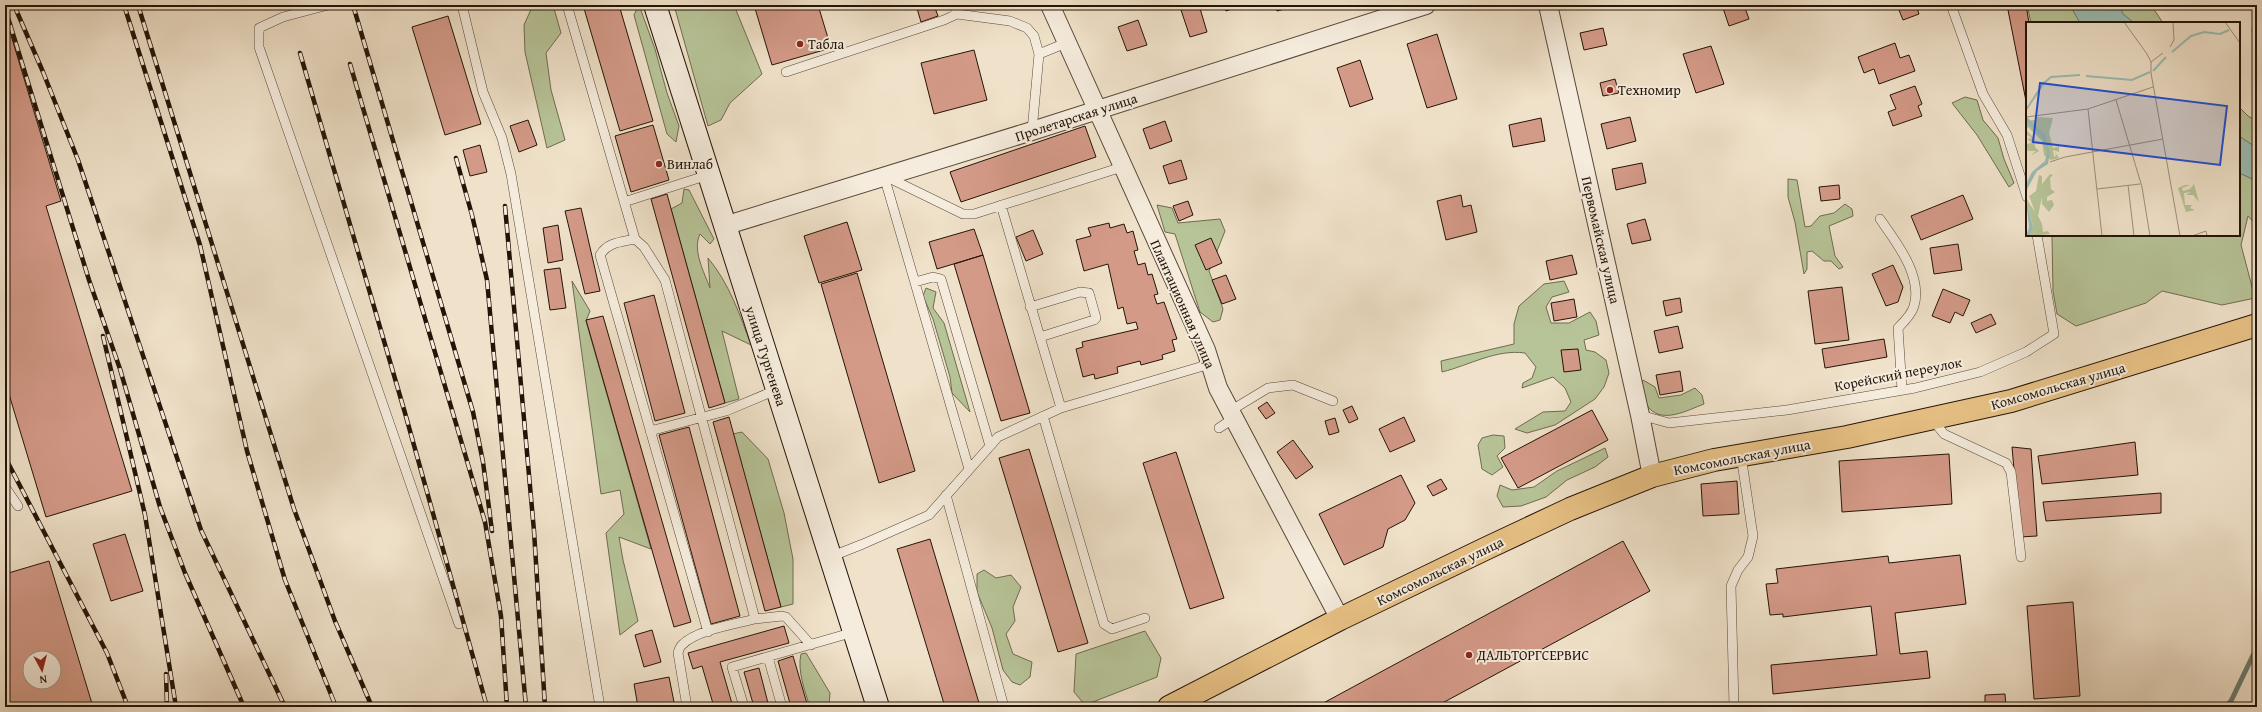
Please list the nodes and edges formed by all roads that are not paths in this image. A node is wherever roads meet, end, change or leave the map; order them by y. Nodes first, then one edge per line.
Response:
1 (328, 5) edge
2 (462, 5) edge
3 (567, 5) edge
4 (655, 5) edge
5 (1050, 5) edge
6 (1426, 5) edge
7 (1548, 5) edge
8 (1951, 5) edge
9 (956, 9) edge
10 (1066, 43) junction
11 (1039, 54) junction
12 (786, 72) dead end
13 (1096, 110) junction
14 (1032, 131) junction
15 (1122, 167) junction
16 (708, 175) junction
17 (884, 176) junction
18 (2026, 195) edge
19 (624, 202) junction
20 (1001, 206) junction
21 (1880, 219) dead end
22 (724, 226) junction
23 (2037, 236) edge
24 (635, 239) junction
25 (915, 282) junction
26 (1030, 307) junction
27 (2257, 325) edge
28 (1040, 337) junction
29 (1210, 364) junction
30 (776, 390) junction
31 (1902, 390) junction
32 (1333, 401) dead end
33 (1061, 408) junction
34 (1640, 415) junction
35 (1043, 416) junction
36 (701, 418) junction
37 (1228, 419) junction
38 (1932, 419) junction
39 (650, 431) junction
40 (990, 446) junction
41 (1741, 455) junction
42 (969, 469) junction
43 (1652, 476) junction
44 (5, 487) edge
45 (946, 495) junction
46 (18, 506) dead end
47 (830, 557) junction
48 (2021, 557) dead end
49 (1145, 618) dead end
50 (756, 619) junction
51 (1340, 619) junction
52 (459, 624) dead end
53 (708, 632) junction
54 (854, 632) junction
55 (811, 645) junction
56 (768, 657) junction
57 (600, 707) edge
58 (687, 707) edge
59 (744, 707) edge
60 (782, 707) edge
61 (878, 707) edge
62 (1004, 707) edge
63 (1169, 707) edge
64 (1734, 707) edge

1 - 52 lane
2 - 57 lane
3 - 19 lane
4 - 16 main road, улица Тургенева
5 - 10 street, Плантационная улица
6 - 13 street, Пролетарская улица
7 - 34 street, Первомайская улица
8 - 18 lane
9 - 11 lane
9 - 12 lane
10 - 11 lane
10 - 13 street, Плантационная улица
11 - 14 lane
13 - 14 street, Пролетарская улица
13 - 15 street, Плантационная улица
14 - 17 street, Пролетарская улица
15 - 20 lane
15 - 29 street, Плантационная улица
16 - 19 lane
16 - 22 main road, улица Тургенева
17 - 20 lane
17 - 22 street, Пролетарская улица
17 - 25 lane
19 - 24 lane
20 - 26 lane
21 - 31 lane
22 - 30 main road, улица Тургенева
23 - 31 lane, Корейский переулок
24 - 36 lane
24 - 39 lane
25 - 40 lane
25 - 42 lane
26 - 28 lane
26 - 28 lane
27 - 38 main road, Комсомольская улица
28 - 33 lane
29 - 33 lane
29 - 37 street, Плантационная улица
30 - 36 lane
30 - 47 main road, улица Тургенева
31 - 34 lane, Корейский переулок
32 - 37 lane
33 - 35 lane
34 - 43 street, Первомайская улица
35 - 40 lane
35 - 49 lane
36 - 39 lane
36 - 50 lane
37 - 51 street, Плантационная улица
38 - 41 main road, Комсомольская улица
38 - 48 lane
39 - 53 lane
40 - 42 lane
41 - 43 main road, Комсомольская улица
41 - 64 lane
42 - 45 lane
43 - 51 main road, Комсомольская улица
44 - 46 lane
45 - 47 lane
45 - 62 lane
47 - 54 main road, улица Тургенева
50 - 53 lane
50 - 55 lane
51 - 63 main road, Комсомольская улица
53 - 58 lane
54 - 55 lane
54 - 61 main road, улица Тургенева
55 - 56 lane
56 - 59 lane
56 - 60 lane

